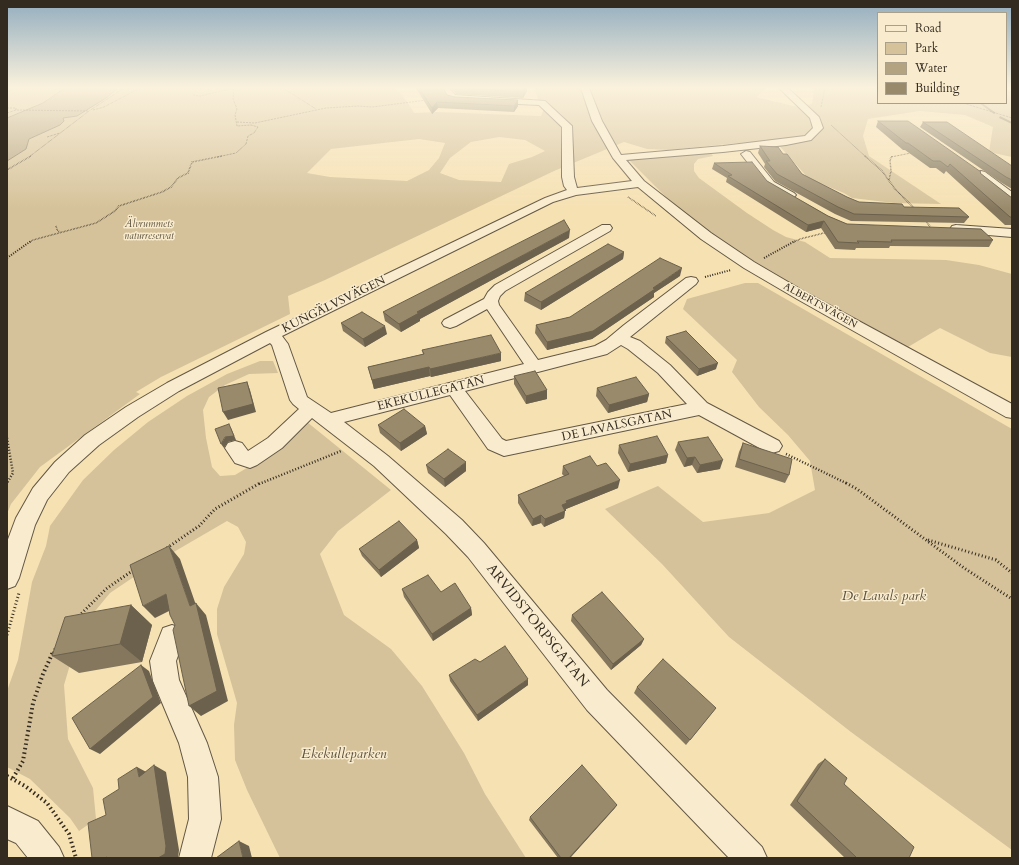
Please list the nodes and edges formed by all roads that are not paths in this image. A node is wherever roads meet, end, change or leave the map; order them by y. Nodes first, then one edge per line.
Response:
1 (568, 128) edge
2 (602, 128) edge
3 (818, 128) edge
4 (746, 154) dead end
5 (618, 158) junction
6 (971, 167) edge
7 (640, 183) junction
8 (574, 192) junction
9 (1012, 197) edge
10 (804, 202) edge
11 (606, 228) dead end
12 (931, 228) edge
13 (1012, 233) edge
14 (691, 281) road end
15 (491, 301) junction
16 (450, 323) dead end
17 (272, 335) junction
18 (619, 338) junction
19 (535, 368) junction
20 (454, 388) junction
21 (701, 408) junction
22 (1012, 412) edge
23 (319, 415) junction
24 (772, 446) road end
25 (235, 448) dead end
26 (7, 578) edge
27 (172, 637) edge
28 (7, 822) edge
29 (48, 858) edge
30 (195, 858) edge
31 (751, 858) edge

1 - 8 street
2 - 5 street
3 - 5 street
4 - 10 street
5 - 7 street
6 - 9 street
7 - 8 street, KUNGÄLVSVÄGEN
7 - 22 street, ALBERTSVÄGEN
8 - 17 street, KUNGÄLVSVÄGEN
11 - 15 street
12 - 13 street
14 - 18 street, EKEKULLEGATAN
15 - 16 street
15 - 19 street
17 - 23 street, ARVIDSTORPSGATAN
17 - 26 street, KUNGÄLVSVÄGEN
18 - 19 street, EKEKULLEGATAN
18 - 21 street
19 - 20 street, EKEKULLEGATAN
20 - 21 street, DE LAVALSGATAN
20 - 23 street, EKEKULLEGATAN
21 - 24 street
23 - 25 street
23 - 31 street, ARVIDSTORPSGATAN
27 - 30 street
28 - 29 street

